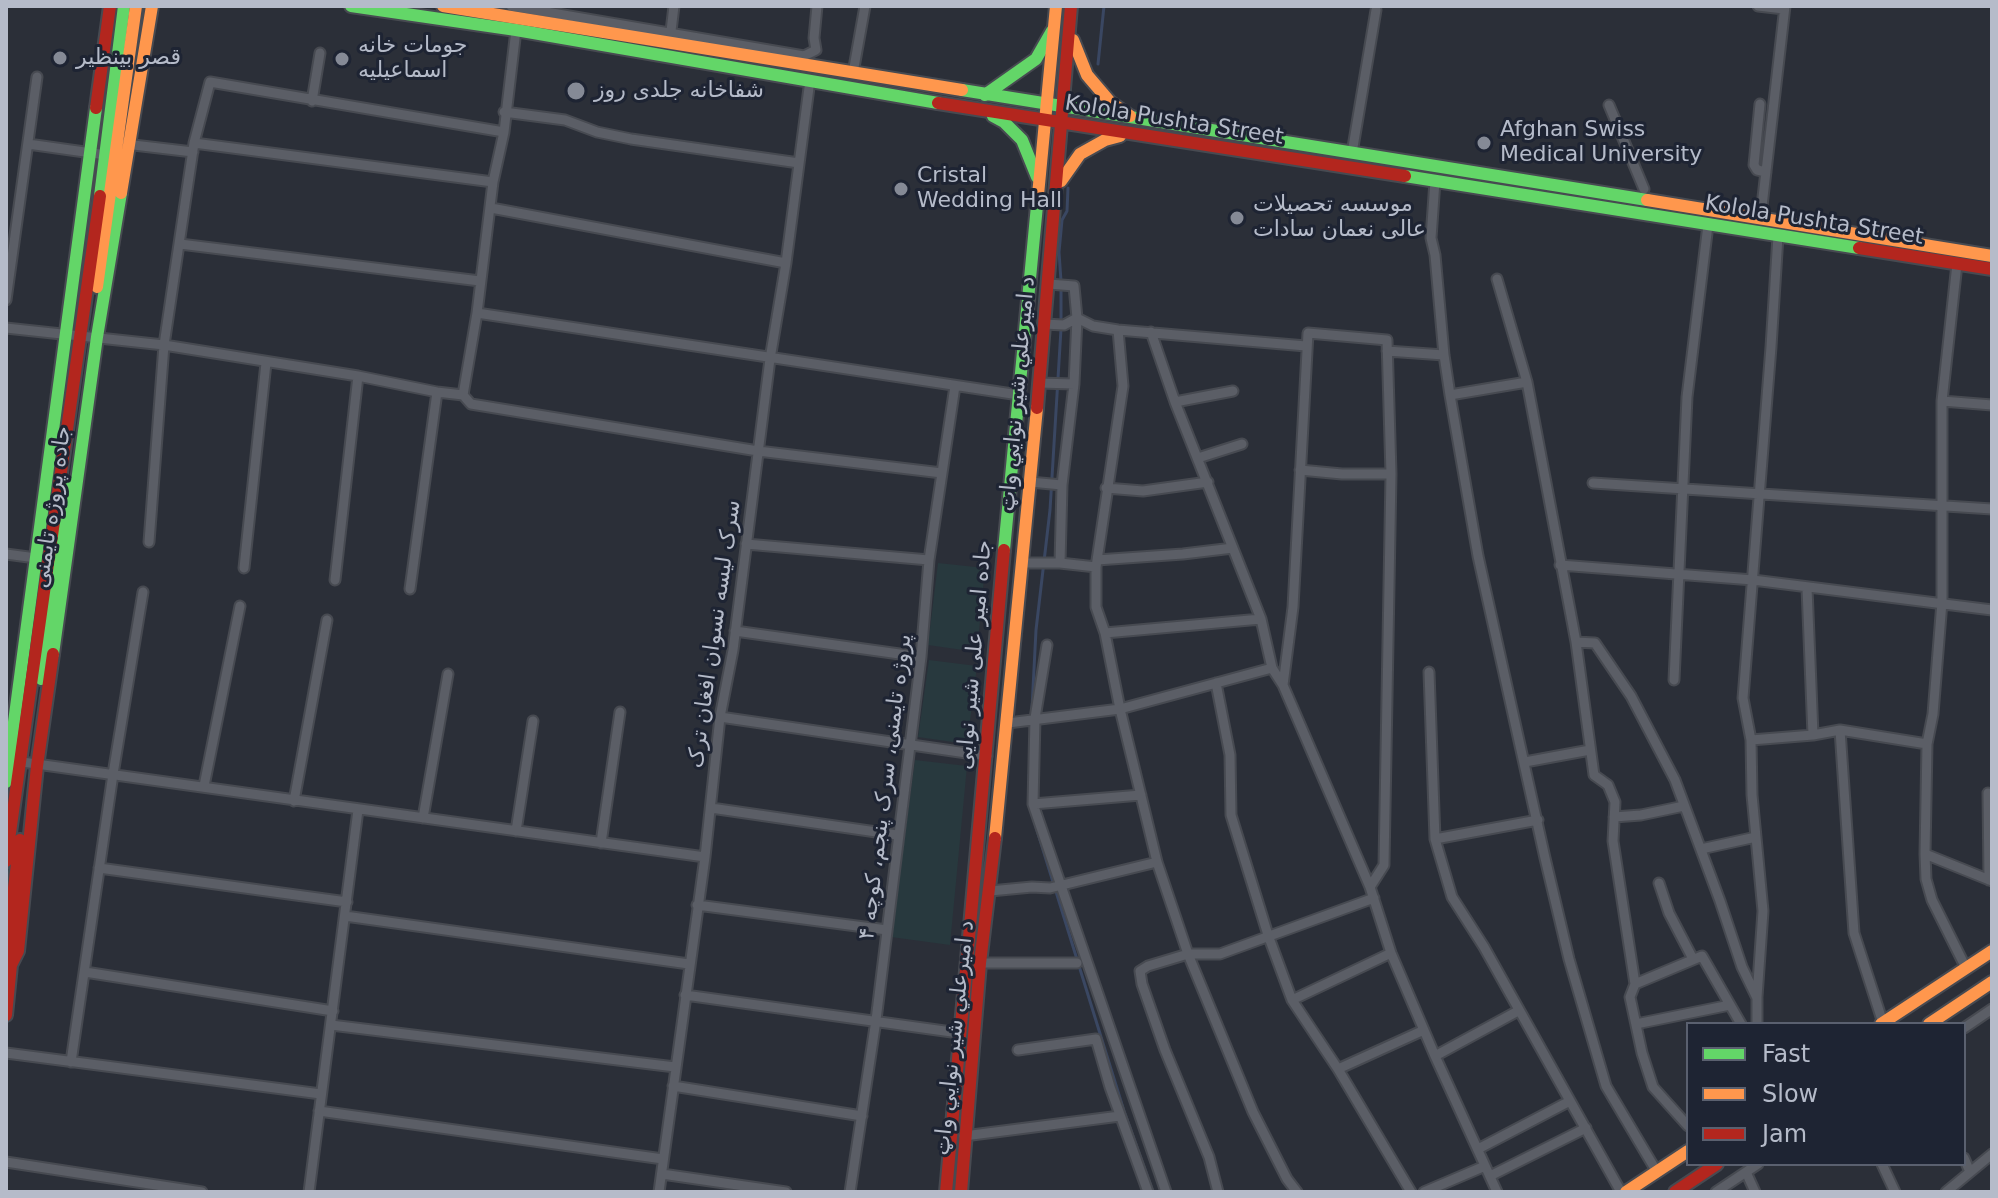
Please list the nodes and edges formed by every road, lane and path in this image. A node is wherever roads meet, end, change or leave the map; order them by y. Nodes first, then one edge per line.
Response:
1 (110, 6) edge
2 (124, 6) edge
3 (136, 6) edge
4 (152, 6) edge
5 (351, 6) edge
6 (443, 6) edge
7 (511, 6) edge
8 (674, 6) edge
9 (817, 6) edge
10 (865, 6) edge
11 (1056, 6) edge
12 (1071, 6) edge
13 (1758, 6) edge
14 (1784, 7) edge
15 (500, 10) edge
16 (1376, 10) dead end
17 (1054, 28) junction
18 (516, 30) junction
19 (1070, 30) junction
20 (671, 31) junction
21 (320, 53) dead end
22 (853, 73) junction
23 (37, 77) dead end
24 (810, 80) junction
25 (985, 95) junction
26 (312, 101) junction
27 (1047, 104) junction
28 (1760, 104) dead end
29 (1609, 105) dead end
30 (1063, 106) junction
31 (983, 111) junction
32 (504, 112) junction
33 (1133, 118) junction
34 (1045, 122) junction
35 (1062, 124) junction
36 (504, 132) junction
37 (1129, 134) junction
38 (28, 144) junction
39 (123, 144) junction
40 (194, 147) junction
41 (1352, 153) junction
42 (92, 154) junction
43 (106, 155) junction
44 (799, 163) junction
45 (1766, 172) junction
46 (1435, 181) junction
47 (493, 182) junction
48 (1039, 187) junction
49 (1057, 188) junction
50 (1644, 189) dead end
51 (1762, 206) dead end
52 (491, 208) junction
53 (1708, 225) junction
54 (1778, 236) junction
55 (180, 244) junction
56 (1894, 247) junction
57 (1992, 256) edge
58 (786, 263) junction
59 (1957, 264) junction
60 (1992, 269) edge
61 (1497, 279) dead end
62 (480, 281) junction
63 (1049, 284) junction
64 (6, 300) edge
65 (477, 313) junction
66 (1077, 318) junction
67 (1044, 324) junction
68 (6, 328) edge
69 (1118, 330) junction
70 (1151, 332) junction
71 (83, 337) junction
72 (164, 345) junction
73 (1306, 346) junction
74 (1387, 351) junction
75 (1444, 355) junction
76 (770, 359) junction
77 (266, 363) junction
78 (358, 376) junction
79 (1527, 382) junction
80 (1039, 383) junction
81 (1074, 384) junction
82 (955, 386) junction
83 (1233, 391) dead end
84 (437, 392) junction
85 (463, 395) junction
86 (1019, 395) junction
87 (1450, 395) junction
88 (1942, 401) junction
89 (1175, 402) junction
90 (1992, 405) edge
91 (1242, 444) dead end
92 (758, 451) junction
93 (1198, 458) junction
94 (1300, 470) junction
95 (942, 473) junction
96 (1391, 474) junction
97 (1030, 482) junction
98 (1208, 482) junction
99 (1593, 483) dead end
100 (1062, 485) junction
101 (1106, 488) junction
102 (1683, 489) junction
103 (1760, 492) junction
104 (1943, 505) junction
105 (1992, 509) edge
106 (149, 542) dead end
107 (746, 544) junction
108 (1233, 548) junction
109 (6, 554) edge
110 (36, 558) junction
111 (929, 560) junction
112 (1023, 563) junction
113 (1060, 563) junction
114 (1096, 564) junction
115 (1560, 565) junction
116 (244, 568) dead end
117 (1680, 573) junction
118 (335, 580) dead end
119 (1753, 580) junction
120 (1807, 588) junction
121 (410, 589) dead end
122 (143, 592) dead end
123 (1942, 602) junction
124 (240, 606) dead end
125 (1992, 610) edge
126 (1261, 619) junction
127 (327, 620) dead end
128 (735, 631) junction
129 (1105, 633) junction
130 (1576, 642) junction
131 (1047, 645) dead end
132 (921, 657) junction
133 (1272, 668) junction
134 (1429, 672) dead end
135 (448, 674) dead end
136 (1674, 680) dead end
137 (1216, 683) junction
138 (1283, 685) junction
139 (1120, 709) junction
140 (620, 712) dead end
141 (720, 717) junction
142 (1032, 719) junction
143 (533, 721) dead end
144 (1008, 723) junction
145 (1840, 730) junction
146 (1813, 735) junction
147 (1751, 740) junction
148 (1927, 744) junction
149 (909, 746) junction
150 (1590, 750) junction
151 (987, 756) junction
152 (20, 762) edge
153 (1525, 762) junction
154 (113, 774) junction
155 (6, 782) edge
156 (204, 786) junction
157 (1988, 793) dead end
158 (1141, 795) junction
159 (294, 801) junction
160 (1033, 804) junction
161 (1684, 806) junction
162 (711, 808) junction
163 (358, 810) junction
164 (1614, 817) junction
165 (423, 818) junction
166 (1538, 820) junction
167 (516, 831) junction
168 (897, 835) junction
169 (1756, 837) junction
170 (1435, 839) junction
171 (601, 843) junction
172 (1701, 849) junction
173 (1925, 854) junction
174 (705, 857) junction
175 (6, 861) edge
176 (1157, 862) junction
177 (99, 868) junction
178 (1990, 880) edge
179 (1659, 883) dead end
180 (1061, 884) junction
181 (1370, 887) junction
182 (990, 891) junction
183 (1374, 898) junction
184 (347, 902) junction
185 (697, 905) junction
186 (345, 916) junction
187 (887, 930) junction
188 (1268, 935) junction
189 (1992, 951) edge
190 (6, 952) edge
191 (1391, 953) junction
192 (1188, 954) junction
193 (1693, 959) junction
194 (980, 963) junction
195 (1077, 963) dead end
196 (689, 964) junction
197 (1966, 968) junction
198 (85, 972) junction
199 (1992, 982) edge
200 (1635, 984) junction
201 (685, 995) junction
202 (1757, 998) junction
203 (1292, 1000) junction
204 (1730, 1005) junction
205 (333, 1011) junction
206 (1518, 1011) junction
207 (1991, 1014) edge
208 (6, 1015) edge
209 (876, 1020) junction
210 (1740, 1022) edge
211 (1757, 1022) edge
212 (1882, 1022) edge
213 (1884, 1022) edge
214 (1932, 1022) edge
215 (1636, 1024) junction
216 (331, 1025) junction
217 (1966, 1027) edge
218 (1424, 1030) junction
219 (959, 1033) junction
220 (1018, 1050) dead end
221 (6, 1053) edge
222 (1435, 1056) junction
223 (71, 1062) junction
224 (675, 1067) junction
225 (1338, 1069) junction
226 (673, 1086) junction
227 (321, 1094) junction
228 (1570, 1101) junction
229 (319, 1111) junction
230 (862, 1116) junction
231 (1120, 1116) junction
232 (1686, 1124) edge
233 (1586, 1128) junction
234 (964, 1136) junction
235 (1478, 1149) junction
236 (1686, 1152) edge
237 (1992, 1154) edge
238 (663, 1159) junction
239 (6, 1162) edge
240 (1966, 1163) edge
241 (1485, 1166) junction
242 (1714, 1166) edge
243 (1755, 1166) edge
244 (1883, 1166) edge
245 (1657, 1172) junction
246 (1746, 1172) junction
247 (1970, 1172) junction
248 (662, 1174) junction
249 (1490, 1176) junction
250 (202, 1192) edge
251 (309, 1192) edge
252 (659, 1192) edge
253 (786, 1192) edge
254 (850, 1192) edge
255 (946, 1192) edge
256 (961, 1192) edge
257 (1148, 1192) edge
258 (1166, 1192) edge
259 (1218, 1192) edge
260 (1297, 1192) edge
261 (1411, 1192) edge
262 (1424, 1192) edge
263 (1497, 1192) edge
264 (1624, 1192) edge
265 (1675, 1192) edge
266 (1716, 1192) edge
267 (1755, 1192) edge
268 (1895, 1192) edge
269 (1946, 1192) edge

1 - 42 main road, جاده پروژه تایمنی
2 - 43 main road, جاده پروژه تایمنی
3 - 39 main road, جاده پروژه تایمنی
4 - 39 main road, جاده پروژه تایمنی
5 - 18 main road, Kolola Pushta Street
6 - 15 main road
7 - 20 street
8 - 20 street
9 - 20 street
10 - 22 street
11 - 17 main road, جاده امیر علی شیر نوایی
12 - 19 main road, د امیرعلي شیر نوايي واټ
13 - 14 street
14 - 45 street
15 - 22 main road
16 - 41 street
17 - 25 main road
17 - 27 main road, جاده امیر علی شیر نوایی
18 - 24 main road, Kolola Pushta Street
18 - 32 street
19 - 30 main road, د امیرعلي شیر نوايي واټ
19 - 33 main road
21 - 26 street
22 - 25 main road
23 - 38 street
24 - 31 main road, Kolola Pushta Street
24 - 44 street, سرک لیسه نسوان افغان‌ ترک
25 - 27 main road
26 - 36 street
26 - 40 street
27 - 30 main road
27 - 34 main road, جاده امیر علی شیر نوایی
28 - 45 street
29 - 50 street
30 - 33 main road
30 - 35 main road, د امیرعلي شیر نوايي واټ
31 - 34 main road, Kolola Pushta Street
31 - 48 main road
32 - 36 street
32 - 44 street
33 - 41 main road
34 - 35 main road, Kolola Pushta Street
34 - 48 main road, جاده امیر علی شیر نوایی
35 - 37 main road, Kolola Pushta Street
35 - 49 main road, د امیرعلي شیر نوايي واټ
36 - 47 street
37 - 46 main road, Kolola Pushta Street
37 - 49 main road
38 - 42 street
38 - 64 street
39 - 40 street
39 - 71 main road, جاده پروژه تایمنی
40 - 47 street
40 - 55 street
41 - 56 main road
42 - 43 street
42 - 71 main road, جاده پروژه تایمنی
43 - 71 main road, جاده پروژه تایمنی
44 - 58 street, سرک لیسه نسوان افغان‌ ترک
45 - 51 street
46 - 53 main road, Kolola Pushta Street
46 - 75 street
47 - 52 street
48 - 86 main road, جاده امیر علی شیر نوایی
49 - 63 main road, د امیرعلي شیر نوايي واټ
52 - 58 street
52 - 62 street
53 - 54 main road, Kolola Pushta Street
53 - 102 street
54 - 56 main road, Kolola Pushta Street
54 - 103 street
55 - 62 street
55 - 72 street
56 - 57 main road
56 - 59 main road, Kolola Pushta Street
58 - 76 street, سرک لیسه نسوان افغان‌ ترک
59 - 60 main road, Kolola Pushta Street
59 - 88 street
61 - 79 street
62 - 65 street
63 - 66 street
63 - 67 main road, د امیرعلي شیر نوايي واټ
65 - 76 street
65 - 85 street
66 - 67 street
66 - 69 street
66 - 81 street
67 - 80 main road, د امیرعلي شیر نوايي واټ
68 - 71 street
69 - 70 street
69 - 101 street
70 - 73 street
70 - 89 street
71 - 72 street
71 - 110 main road, جاده پروژه تایمنی
71 - 152 main road, جاده پروژه تایمنی
72 - 77 street
72 - 106 street
73 - 74 street
73 - 94 street
74 - 75 street
74 - 96 street
75 - 87 street
76 - 82 street
76 - 92 street, سرک لیسه نسوان افغان‌ ترک
77 - 78 street
77 - 116 street
78 - 84 street
78 - 118 street
79 - 87 street
79 - 115 street
80 - 81 street
80 - 97 main road, د امیرعلي شیر نوايي واټ
81 - 100 street
82 - 86 street
82 - 95 street, پروژه تایمنی، سرک پنجم، کوچه ۴
83 - 89 street
84 - 85 street
84 - 121 street
85 - 92 street
86 - 151 main road, جاده امیر علی شیر نوایی
87 - 153 street
88 - 90 street
88 - 104 street
89 - 93 street
91 - 93 street
92 - 95 street
92 - 107 street, سرک لیسه نسوان افغان‌ ترک
93 - 98 street
94 - 96 street
94 - 138 street
95 - 111 street, پروژه تایمنی، سرک پنجم، کوچه ۴
96 - 181 street
97 - 100 street
97 - 112 main road, د امیرعلي شیر نوايي واټ
98 - 101 street
98 - 108 street
99 - 102 street
100 - 113 street
101 - 114 street
102 - 103 street
102 - 117 street
103 - 104 street
103 - 119 street
104 - 105 street
104 - 123 street
107 - 111 street
107 - 128 street, سرک لیسه نسوان افغان‌ ترک
108 - 114 street
108 - 126 street
109 - 110 street
110 - 152 main road, جاده پروژه تایمنی
111 - 132 street, پروژه تایمنی، سرک پنجم، کوچه ۴
112 - 113 street
112 - 144 main road, د امیرعلي شیر نوايي واټ
113 - 114 street
114 - 129 street
115 - 117 street
115 - 130 street
117 - 119 street
117 - 136 street
119 - 120 street
119 - 147 street
120 - 123 street
120 - 146 street
122 - 154 street
123 - 125 street
123 - 148 street
124 - 156 street
126 - 129 street
126 - 133 street
127 - 159 street
128 - 132 street
128 - 141 street, سرک لیسه نسوان افغان‌ ترک
129 - 139 street
130 - 150 street
130 - 161 street
131 - 142 street
132 - 149 street, پروژه تایمنی، سرک پنجم، کوچه ۴
133 - 137 street
133 - 138 street
134 - 170 street
135 - 165 street
137 - 139 street
137 - 188 street
138 - 181 street
139 - 142 street
139 - 158 street
140 - 171 street
141 - 149 street
141 - 162 street, سرک لیسه نسوان افغان‌ ترک
142 - 144 street
142 - 160 street
143 - 167 street
144 - 182 main road, د امیرعلي شیر نوايي واټ
145 - 146 street
145 - 148 street
145 - 212 street
146 - 147 street
147 - 169 street
148 - 173 street
149 - 151 street
149 - 168 street, پروژه تایمنی، سرک پنجم، کوچه ۴
150 - 153 street
150 - 164 street
151 - 219 main road, جاده امیر علی شیر نوایی
152 - 154 street
152 - 155 main road, جاده پروژه تایمنی
152 - 175 main road, جاده پروژه تایمنی
152 - 190 main road, جاده پروژه تایمنی
152 - 208 main road, جاده پروژه تایمنی
153 - 166 street
154 - 156 street
154 - 177 street
156 - 159 street
157 - 178 street
158 - 160 street
158 - 176 street
159 - 163 street
160 - 180 street
161 - 164 street
161 - 172 street
162 - 168 street
162 - 174 street, سرک لیسه نسوان افغان‌ ترک
163 - 165 street
163 - 184 street
164 - 200 street
165 - 167 street
166 - 170 street
166 - 245 street
167 - 171 street
168 - 187 street, پروژه تایمنی، سرک پنجم، کوچه ۴
169 - 172 street
169 - 202 street
170 - 206 street
171 - 174 street
172 - 202 street
173 - 178 street
173 - 197 street
174 - 185 street, سرک لیسه نسوان افغان‌ ترک
176 - 180 street
176 - 192 street
177 - 184 street
177 - 198 street
179 - 193 street
180 - 182 street
180 - 258 street
181 - 183 street
182 - 194 main road, د امیرعلي شیر نوايي واټ
183 - 188 street
183 - 191 street
184 - 186 street
185 - 187 street
185 - 196 street, سرک لیسه نسوان افغان‌ ترک
186 - 196 street
186 - 205 street
187 - 209 street, پروژه تایمنی، سرک پنجم، کوچه ۴
188 - 192 street
188 - 203 street
189 - 197 main road
191 - 203 street
191 - 218 street
192 - 259 street
192 - 260 street
193 - 200 street
193 - 204 street
194 - 195 street
194 - 234 main road, د امیرعلي شیر نوايي واټ
196 - 201 street, سرک لیسه نسوان افغان‌ ترک
197 - 213 main road
198 - 205 street
198 - 223 street
199 - 214 main road
200 - 215 street
201 - 209 street
201 - 224 street, سرک لیسه نسوان افغان‌ ترک
202 - 211 street
203 - 225 street
204 - 210 street
204 - 215 street
205 - 216 street
206 - 222 street
206 - 228 street
207 - 217 street
209 - 219 street
209 - 230 street, پروژه تایمنی، سرک پنجم، کوچه ۴
215 - 232 street
216 - 224 street
216 - 227 street
218 - 222 street
218 - 225 street
219 - 255 main road, جاده امیر علی شیر نوایی
220 - 231 street
221 - 223 street
222 - 235 street
223 - 227 street
224 - 226 street, سرک لیسه نسوان افغان‌ ترک
225 - 261 street
226 - 230 street
226 - 238 street, سرک لیسه نسوان افغان‌ ترک
227 - 229 street
228 - 233 street
228 - 235 street
229 - 238 street
229 - 251 street
230 - 254 street, پروژه تایمنی، سرک پنجم، کوچه ۴
231 - 234 street
231 - 257 street
233 - 249 street
233 - 264 street
234 - 256 main road, د امیرعلي شیر نوايي واټ
235 - 241 street
236 - 245 main road
237 - 247 street
238 - 248 street, سرک لیسه نسوان افغان‌ ترک
239 - 250 street
240 - 247 street
241 - 249 street
241 - 262 street
242 - 265 main road
243 - 246 street
244 - 268 street
245 - 264 main road
246 - 266 street
246 - 267 street
247 - 269 street
248 - 252 street, سرک لیسه نسوان افغان‌ ترک
248 - 253 street
249 - 263 street

